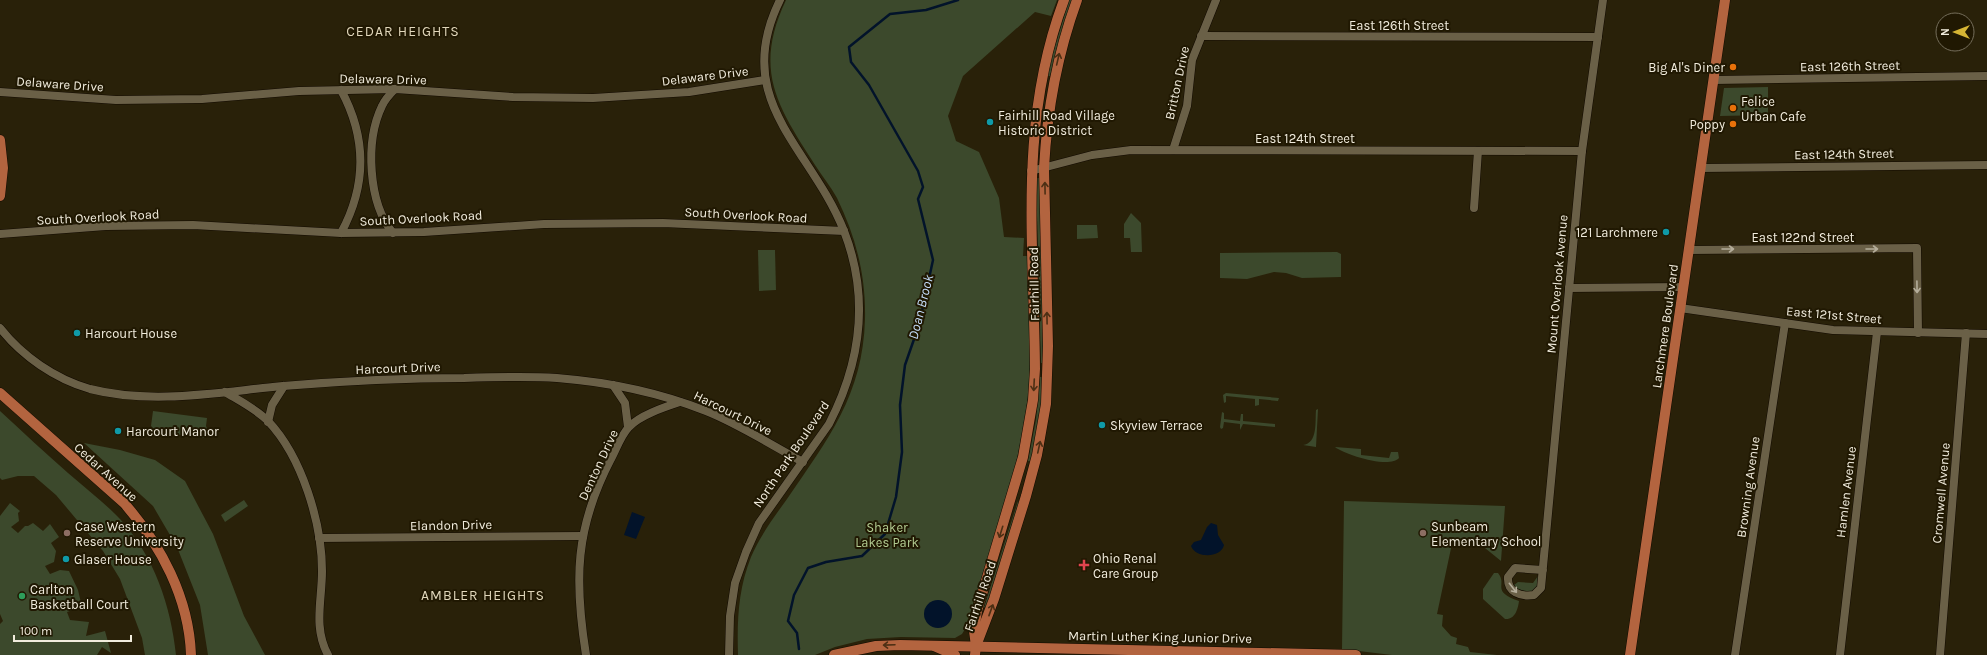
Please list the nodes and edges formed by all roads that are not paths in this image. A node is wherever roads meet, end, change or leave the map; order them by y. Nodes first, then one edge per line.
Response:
1 (780, 0) edge
2 (1064, 0) edge
3 (1077, 0) edge
4 (1216, 0) edge
5 (1603, 0) edge
6 (1724, 0) edge
7 (1201, 36) junction
8 (1598, 37) junction
9 (1987, 76) edge
10 (765, 80) junction
11 (1714, 80) junction
12 (1041, 81) junction
13 (1053, 82) junction
14 (395, 89) junction
15 (341, 90) junction
16 (0, 92) edge
17 (0, 140) edge
18 (1173, 150) junction
19 (1478, 151) junction
20 (1582, 151) junction
21 (1987, 164) edge
22 (1044, 168) junction
23 (1701, 168) junction
24 (1031, 171) junction
25 (0, 196) edge
26 (1474, 208) dead end
27 (844, 231) junction
28 (393, 233) junction
29 (0, 234) edge
30 (341, 234) junction
31 (1689, 250) junction
32 (1683, 287) junction
33 (1569, 288) junction
34 (1680, 308) junction
35 (1784, 323) junction
36 (0, 328) edge
37 (1877, 332) junction
38 (1918, 332) junction
39 (1966, 334) junction
40 (1987, 334) edge
41 (1035, 369) junction
42 (1048, 369) junction
43 (613, 385) junction
44 (284, 386) junction
45 (225, 392) junction
46 (0, 393) edge
47 (680, 402) junction
48 (268, 422) junction
49 (628, 427) junction
50 (803, 462) junction
51 (1020, 468) junction
52 (1033, 471) junction
53 (1012, 495) junction
54 (1025, 498) junction
55 (583, 536) junction
56 (319, 538) junction
57 (1543, 570) junction
58 (928, 645) junction
59 (975, 651) edge
60 (1105, 652) edge
61 (1284, 654) edge
62 (191, 655) edge
63 (328, 655) edge
64 (586, 655) edge
65 (729, 655) edge
66 (834, 655) edge
67 (954, 655) edge
68 (986, 655) edge
69 (1356, 655) edge
70 (1630, 655) edge
71 (1735, 655) edge
72 (1840, 655) edge
73 (1940, 655) edge

1 - 10 street, North Park Boulevard
2 - 12 main road, Fairhill Road
13 -> 3 main road, Fairhill Road
4 - 7 street, Britton Drive
5 - 8 street, Mount Overlook Avenue
6 - 11 main road, Larchmere Boulevard
7 - 8 street, East 126th Street
7 - 18 street, Britton Drive
8 - 20 street, Mount Overlook Avenue
9 - 11 street, East 126th Street
10 - 14 street, Delaware Drive
10 - 27 street, North Park Boulevard
11 - 23 main road, Larchmere Boulevard
12 - 13 main road
12 - 24 main road, Fairhill Road
13 - 22 main road, Fairhill Road
14 - 15 street, Delaware Drive
14 - 28 street
15 - 16 street, Delaware Drive
15 - 30 street
17 - 25 main road
18 - 19 street, East 124th Street
18 - 22 street, East 124th Street
19 - 20 street, East 124th Street
19 - 26 street
20 - 33 street, Mount Overlook Avenue
21 - 23 street, East 124th Street
22 - 24 street, East 124th Street
42 -> 22 main road, Fairhill Road
23 - 31 main road, Larchmere Boulevard
24 - 41 main road, Fairhill Road
27 - 28 street, South Overlook Road
27 - 50 street, North Park Boulevard
28 - 30 street, South Overlook Road
29 - 30 street, South Overlook Road
31 - 32 main road, Larchmere Boulevard
31 -> 38 street, East 122nd Street
32 - 33 street
32 - 34 main road, Larchmere Boulevard
33 - 57 street, Mount Overlook Avenue
34 - 35 street, East 121st Street
34 - 70 main road, Larchmere Boulevard
35 - 37 street, East 121st Street
35 - 71 street, Browning Avenue
36 - 45 street, Harcourt Drive
37 - 38 street, East 121st Street
37 - 72 street, Hamlen Avenue
38 - 39 street, East 121st Street
39 - 40 street, East 121st Street
39 - 73 street, Cromwell Avenue
41 - 42 main road
41 -> 51 main road, Fairhill Road
52 -> 42 main road, Fairhill Road
43 - 44 street, Harcourt Drive
43 - 47 street, Harcourt Drive
43 - 49 street, Denton Drive
44 - 45 street, Harcourt Drive
44 - 48 street
45 - 48 street
46 - 62 main road, Cedar Avenue
47 - 49 street, Denton Drive
47 - 50 street, Harcourt Drive
48 - 56 street
49 - 55 street, Denton Drive
50 - 65 street, North Park Boulevard
51 - 52 main road
51 - 53 main road, Fairhill Road
52 - 54 main road, Fairhill Road
53 - 54 main road
53 -> 59 main road, Fairhill Road
59 -> 54 main road, Fairhill Road
55 - 56 street, Elandon Drive
55 - 64 street, Denton Drive
56 - 63 street
57 -> 57 street, Mount Overlook Avenue
58 - 59 main road, Martin Luther King Junior Drive
58 -> 66 main road, Martin Luther King Junior Drive
58 - 67 main road
59 - 60 main road, Martin Luther King Junior Drive
59 - 68 main road
60 - 61 main road, Martin Luther King Junior Drive
61 - 69 main road, Martin Luther King Junior Drive

